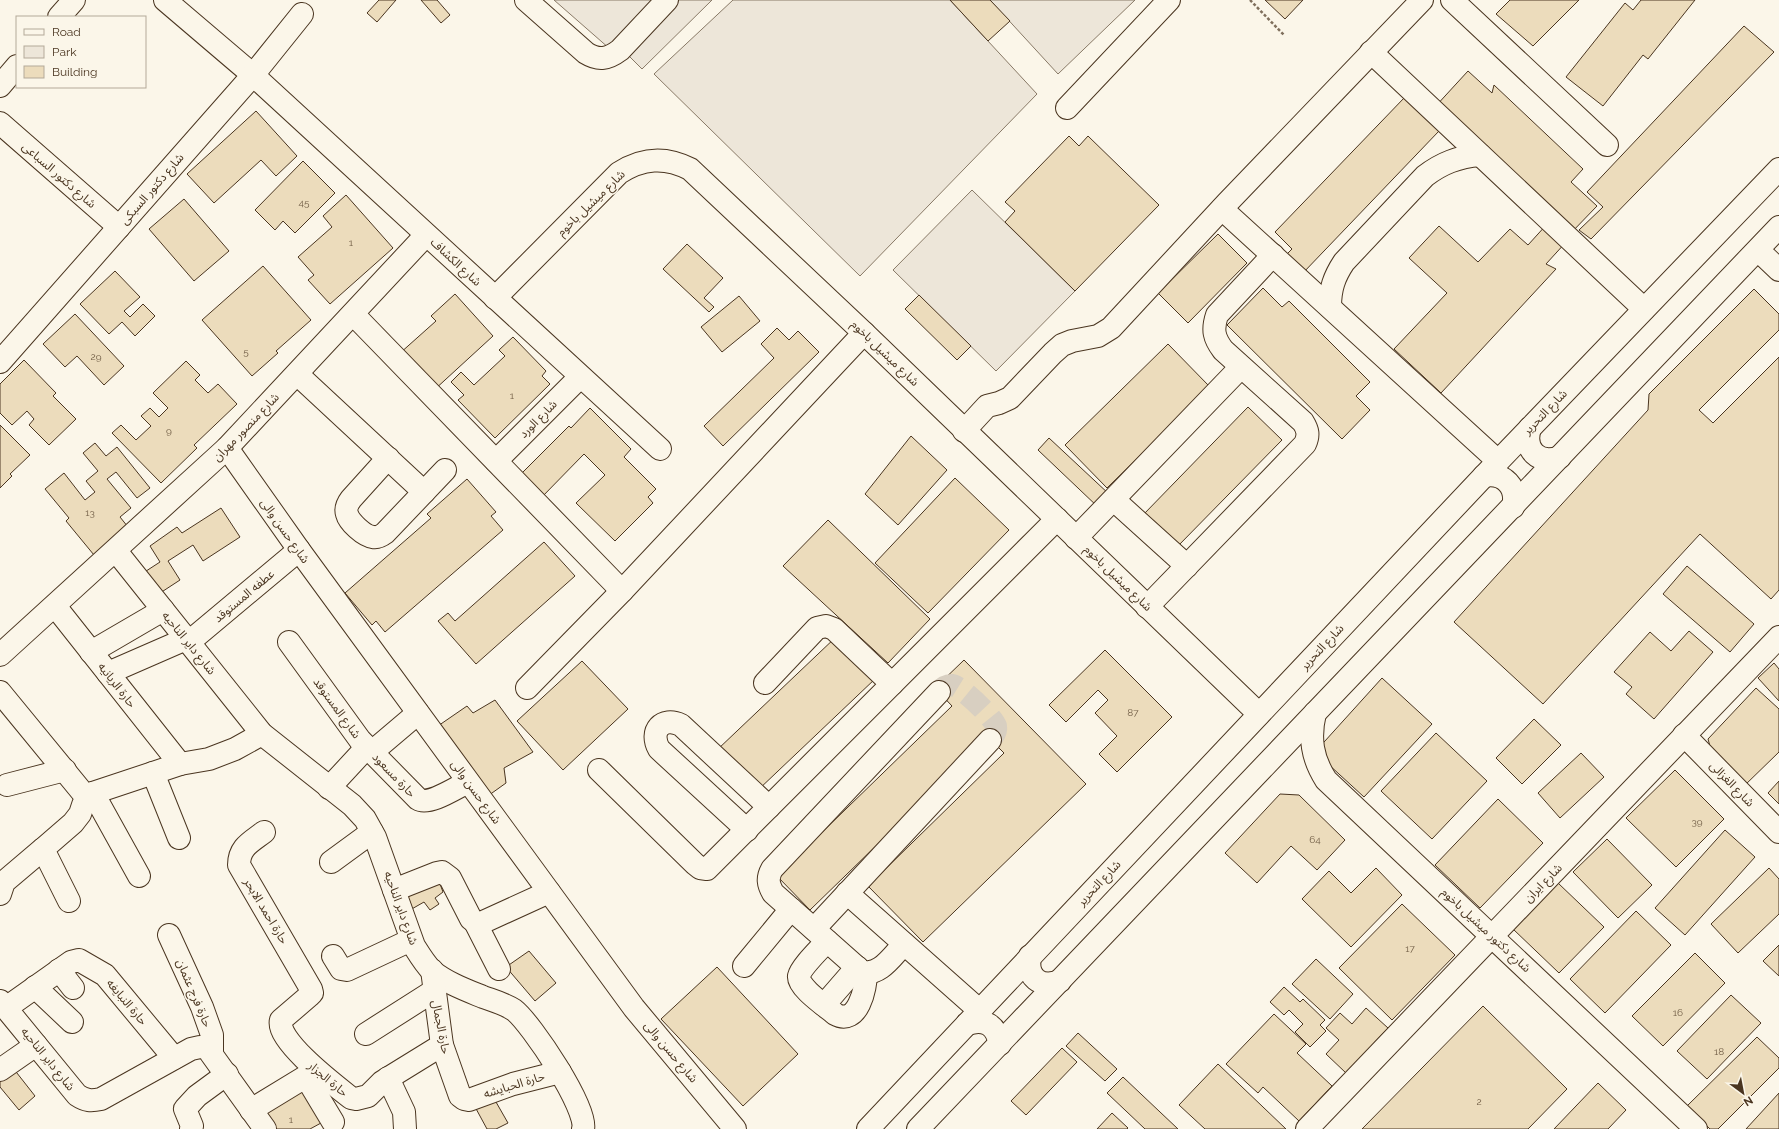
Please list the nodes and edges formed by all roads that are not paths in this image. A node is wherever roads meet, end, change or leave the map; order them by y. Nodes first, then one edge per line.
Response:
1 (74, 0) edge
2 (165, 0) edge
3 (526, 0) edge
4 (666, 0) edge
5 (1169, 0) edge
6 (1422, 0) edge
7 (1452, 0) edge
8 (302, 14) dead end
9 (60, 16) edge
10 (1371, 52) junction
11 (16, 67) edge
12 (253, 75) junction
13 (0, 86) edge
14 (1067, 108) dead end
15 (0, 123) edge
16 (1607, 145) dead end
17 (1480, 155) junction
18 (1779, 168) edge
19 (1222, 209) junction
20 (119, 227) junction
21 (1779, 227) edge
22 (426, 235) junction
23 (1758, 250) junction
24 (1273, 255) junction
25 (1779, 270) edge
26 (494, 298) junction
27 (1330, 307) junction
28 (1644, 309) junction
29 (353, 314) junction
30 (864, 333) junction
31 (0, 362) edge
32 (1241, 367) junction
33 (297, 374) junction
34 (580, 377) junction
35 (1530, 428) junction
36 (964, 431) junction
37 (227, 448) junction
38 (660, 449) dead end
39 (1560, 457) junction
40 (388, 458) junction
41 (496, 460) junction
42 (1491, 469) junction
43 (445, 470) dead end
44 (424, 492) junction
45 (1114, 500) junction
46 (1513, 507) junction
47 (1057, 519) junction
48 (1076, 538) junction
49 (299, 550) junction
50 (116, 551) junction
51 (1187, 566) junction
52 (622, 591) junction
53 (55, 606) junction
54 (1147, 607) junction
55 (163, 610) junction
56 (1779, 637) edge
57 (188, 641) junction
58 (290, 642) dead end
59 (91, 652) junction
60 (0, 655) edge
61 (108, 673) junction
62 (765, 684) dead end
63 (892, 684) junction
64 (527, 688) dead end
65 (0, 692) edge
66 (939, 692) tunnel mouth
67 (418, 713) junction
68 (1315, 713) junction
69 (1259, 714) junction
70 (262, 734) junction
71 (1684, 735) junction
72 (990, 740) tunnel mouth
73 (370, 750) junction
74 (180, 764) junction
75 (65, 770) junction
76 (599, 770) dead end
77 (153, 773) junction
78 (468, 782) junction
79 (7, 785) dead end
80 (329, 788) junction
81 (90, 796) junction
82 (769, 807) junction
83 (747, 830) junction
84 (264, 832) dead end
85 (372, 832) junction
86 (1779, 832) edge
87 (179, 838) dead end
88 (43, 849) junction
89 (331, 862) dead end
90 (139, 876) dead end
91 (394, 890) junction
92 (549, 892) junction
93 (847, 893) junction
94 (0, 894) edge
95 (69, 901) dead end
96 (791, 909) junction
97 (475, 922) junction
98 (169, 935) dead end
99 (820, 935) junction
100 (1492, 936) junction
101 (411, 940) junction
102 (904, 944) junction
103 (333, 956) dead end
104 (1030, 956) junction
105 (65, 966) junction
106 (744, 966) dead end
107 (500, 968) dead end
108 (861, 970) junction
109 (433, 980) junction
110 (1060, 981) junction
111 (35, 987) junction
112 (72, 988) dead end
113 (309, 996) joint
114 (3, 1004) edge
115 (973, 1017) junction
116 (72, 1022) dead end
117 (366, 1034) dead end
118 (1000, 1044) junction
119 (36, 1045) junction
120 (442, 1045) junction
121 (212, 1053) junction
122 (174, 1058) junction
123 (0, 1070) edge
124 (560, 1072) junction
125 (227, 1074) junction
126 (311, 1074) junction
127 (388, 1078) junction
128 (469, 1100) joint
129 (251, 1110) junction
130 (333, 1122) dead end
131 (193, 1128) edge
132 (587, 1128) edge
133 (1311, 1128) edge
134 (264, 1129) edge
135 (405, 1129) edge
136 (734, 1129) edge
137 (868, 1129) edge
138 (918, 1129) edge
139 (1696, 1129) edge

1 - 9 street
2 - 12 street, شارع الكشاف
3 - 4 street
5 - 14 street
6 - 10 street
7 - 16 street
8 - 12 street, شارع دكتور السبكى
10 - 17 street
10 - 19 street
11 - 13 street
12 - 20 street, شارع دكتور السبكى
12 - 22 street, شارع الكشاف
15 - 20 street, شارع دكتور السباعى
17 - 27 street
17 - 28 street
18 - 28 street, شارع التحرير
19 - 24 street
19 - 36 street
20 - 31 street, شارع دكتور السبكى
21 - 23 street
22 - 26 street, شارع الكشاف
22 - 29 street, شارع منصور مهران
23 - 25 street
23 - 39 street
24 - 27 street
24 - 32 street
26 - 30 street, شارع ميشيل باخوم
26 - 34 street, شارع الكشاف
27 - 42 street
28 - 35 street, شارع التحرير
29 - 33 street, شارع منصور مهران
29 - 41 street
30 - 36 street, شارع ميشيل باخوم
30 - 52 street
32 - 45 street
32 - 51 street
33 - 37 street, شارع منصور مهران
33 - 40 street
34 - 38 street, شارع الكشاف
34 - 41 street, شارع الورد
35 - 39 street
35 - 42 street, شارع التحرير
36 - 47 street, شارع ميشيل باخوم
37 - 49 street, شارع حسن والى
37 - 50 street, شارع منصور مهران
39 - 46 street
40 - 44 street
40 - 44 street
41 - 52 street
42 - 46 street
42 - 69 street, شارع التحرير
43 - 44 street
45 - 48 street
45 - 51 street
46 - 68 street
47 - 48 street, شارع ميشيل باخوم
47 - 63 street
48 - 54 street, شارع ميشيل باخوم
49 - 57 street, عطفه المستوقد
49 - 67 street, شارع حسن والى
50 - 53 street, شارع منصور مهران
50 - 55 street, شارع داير الناحيه
51 - 54 street
52 - 64 street
53 - 59 street, حارة الريانيه
53 - 60 street, شارع منصور مهران
54 - 69 street, شارع ميشيل باخوم
55 - 57 street, شارع داير الناحيه
55 - 59 street
56 - 71 street, شارع ايران
57 - 61 street, عطفه المستوقد
57 - 70 street, شارع داير الناحيه
58 - 73 street, شارع المستوقد
59 - 61 street, حارة الريانيه
61 - 74 street, حارة الريانيه
62 - 63 street
63 - 82 street
65 - 75 street
66 - 96 street
67 - 73 street
67 - 78 street, شارع حسن والى
68 - 100 street, شارع دكتور ميشيل باخوم
68 - 110 street
69 - 104 street, شارع التحرير
70 - 74 street
70 - 80 street, شارع داير الناحيه
71 - 86 street, شارع الغزالى
71 - 100 street, شارع ايران
72 - 93 street
73 - 78 street, حارة مسعود
73 - 80 street, شارع المستوقد
74 - 77 street
75 - 79 street
75 - 81 street
76 - 83 street
77 - 81 street
77 - 87 street
78 - 92 street, شارع حسن والى
80 - 85 street, شارع داير الناحيه
81 - 88 street
81 - 90 street
82 - 83 street
82 - 83 street
84 - 113 street, حارة احمد الابحر
85 - 89 street
85 - 91 street, شارع داير الناحيه
88 - 94 street
88 - 95 street
91 - 97 street
91 - 101 street, شارع داير الناحيه
92 - 97 street
92 - 136 street, شارع حسن والى
93 - 99 street
93 - 102 street
96 - 99 street
96 - 106 street
97 - 107 street
98 - 121 street, حارة فرج عثمان
99 - 108 street
99 - 108 street
100 - 133 street, شارع ايران
100 - 139 street, شارع دكتور ميشيل باخوم
101 - 103 street
101 - 109 street, شارع داير الناحيه
102 - 108 street
102 - 115 street
104 - 110 street
104 - 115 street, شارع التحرير
105 - 111 street
105 - 112 street
105 - 122 street, حارة النبايغه
109 - 117 street
109 - 120 street, حارة الجمال
109 - 124 street, شارع داير الناحيه
110 - 118 street
111 - 114 street
111 - 116 street
113 - 126 street, حارة الجزار
114 - 119 street, شارع داير الناحيه
115 - 118 street
115 - 137 street, شارع التحرير
118 - 138 street
119 - 122 street, شارع داير الناحيه
119 - 123 street
120 - 127 street, حارة الجزار
120 - 128 street, حارة الجمال
121 - 122 street, شارع داير الناحيه
121 - 125 street
124 - 128 street, حارة الحبايشه
124 - 132 street, شارع داير الناحيه
125 - 129 street
125 - 131 street
126 - 127 street, حارة الجزار
126 - 129 street
126 - 130 street
127 - 135 street
129 - 134 street

